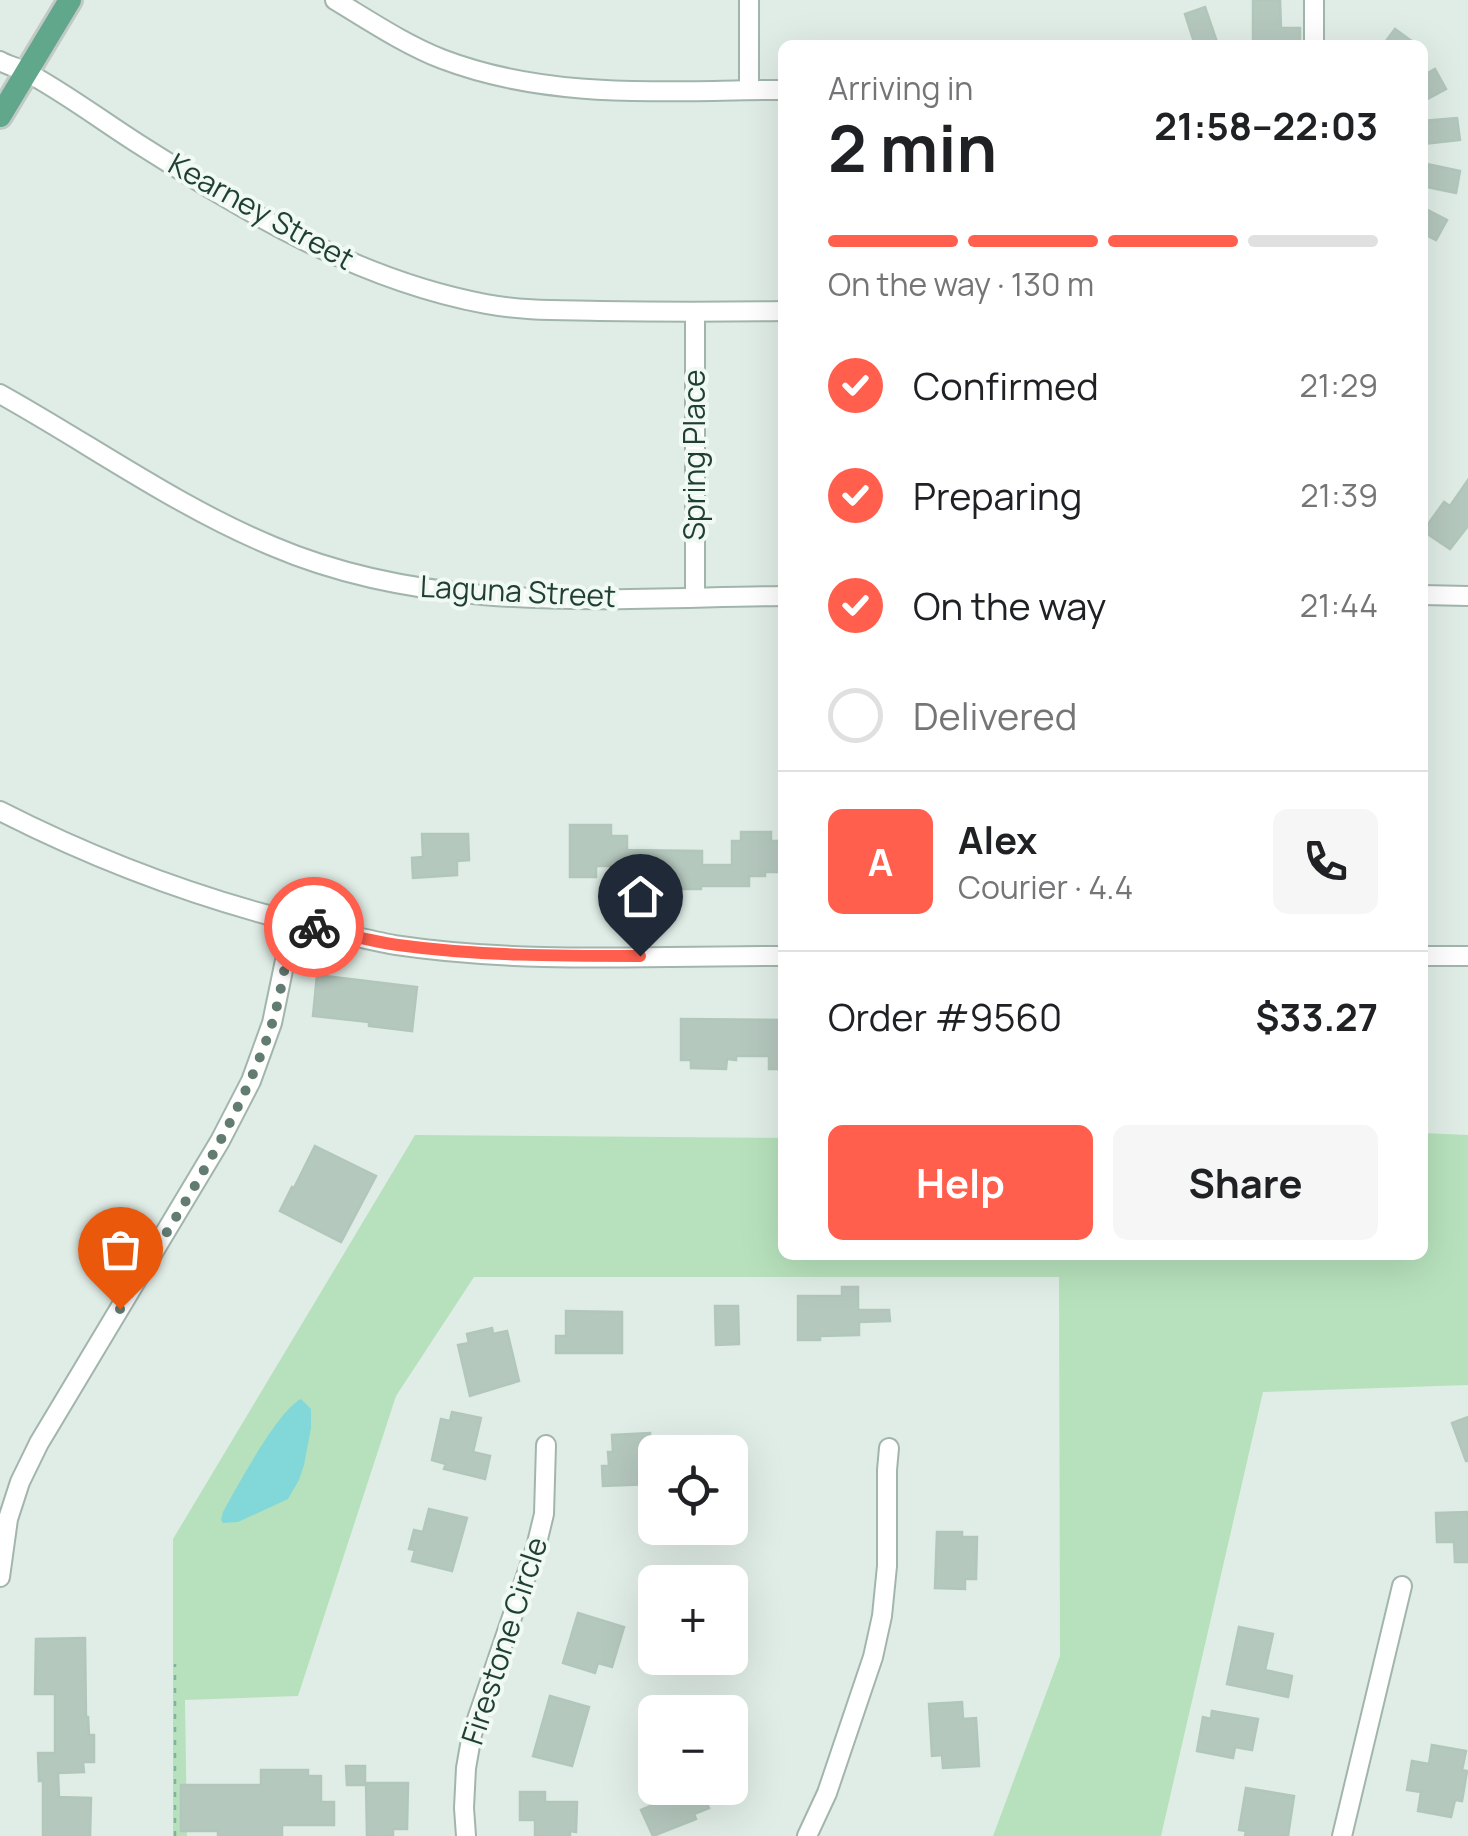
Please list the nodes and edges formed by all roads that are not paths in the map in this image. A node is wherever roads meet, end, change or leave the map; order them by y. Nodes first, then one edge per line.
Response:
1 (70, 0) edge
2 (335, 0) edge
3 (749, 0) edge
4 (1314, 0) edge
5 (1314, 40) edge
6 (0, 61) edge
7 (27, 72) junction
8 (749, 90) junction
9 (778, 90) edge
10 (0, 116) edge
11 (778, 310) edge
12 (694, 313) junction
13 (0, 394) edge
14 (1428, 595) edge
15 (778, 596) edge
16 (1468, 596) edge
17 (695, 597) junction
18 (0, 811) edge
19 (293, 922) junction
20 (778, 956) edge
21 (1428, 956) edge
22 (1468, 956) edge
23 (546, 1445) dead end
24 (889, 1448) dead end
25 (0, 1577) edge
26 (1402, 1586) dead end
27 (466, 1836) edge
28 (807, 1836) edge
29 (1342, 1836) edge

1 - 7 main road
2 - 8 street
3 - 8 street
4 - 5 street
6 - 7 street, Kearney Street
7 - 10 main road
7 - 12 street, Kearney Street
8 - 9 street
11 - 12 street, Kearney Street
12 - 17 street, Spring Place
13 - 17 street, Laguna Street
14 - 16 street
15 - 17 street, Laguna Street
18 - 19 street
19 - 20 street
19 - 25 street
21 - 22 street
23 - 27 street, Firestone Circle
24 - 28 street
26 - 29 street

